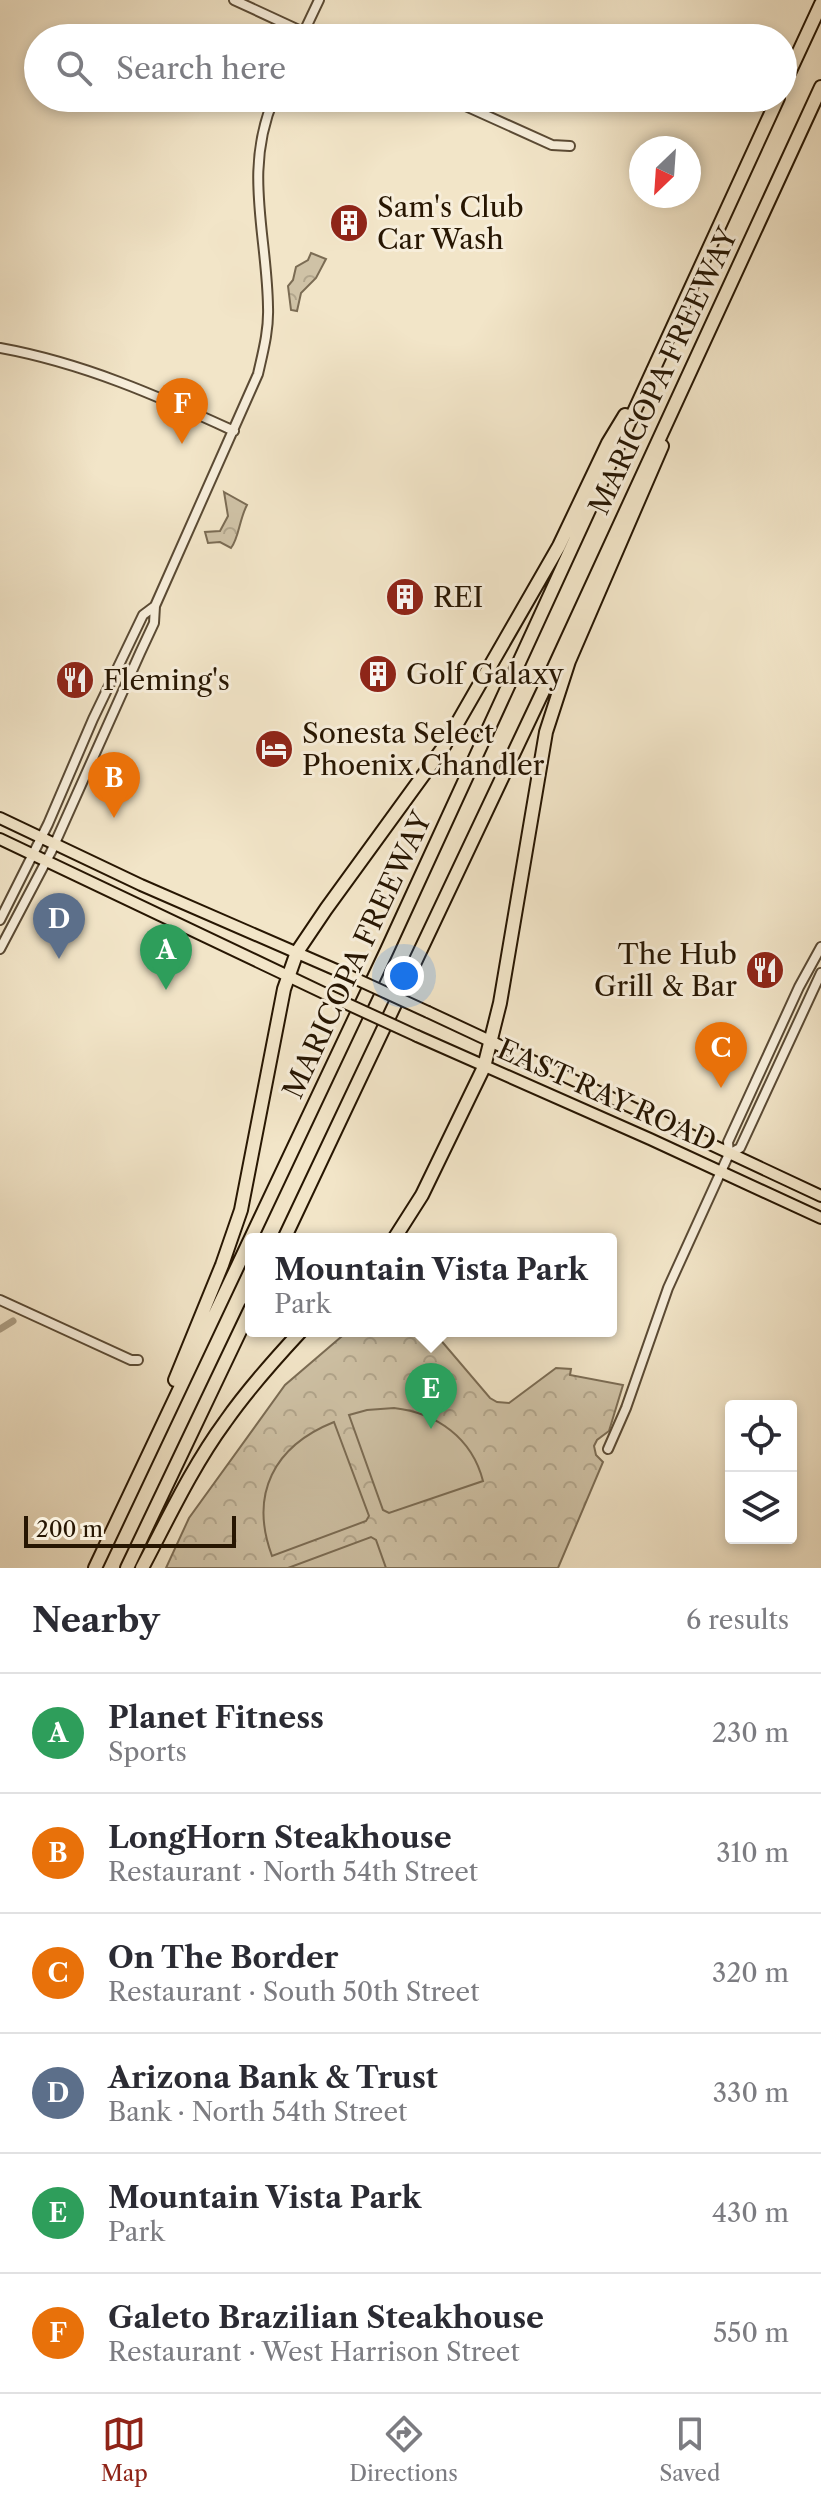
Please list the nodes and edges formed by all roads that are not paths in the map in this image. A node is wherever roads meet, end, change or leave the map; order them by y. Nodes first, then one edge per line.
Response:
1 (234, 0) edge
2 (319, 0) edge
3 (819, 5) edge
4 (281, 24) edge
5 (307, 24) edge
6 (797, 54) edge
7 (821, 87) edge
8 (270, 112) edge
9 (479, 112) edge
10 (772, 112) edge
11 (570, 146) dead end
12 (0, 348) edge
13 (660, 354) junction
14 (690, 368) junction
15 (234, 431) junction
16 (155, 606) junction
17 (0, 818) edge
18 (41, 838) junction
19 (0, 839) edge
20 (54, 844) junction
21 (33, 855) junction
22 (46, 861) junction
23 (0, 920) edge
24 (821, 947) edge
25 (0, 949) edge
26 (297, 952) junction
27 (821, 973) edge
28 (288, 977) junction
29 (492, 1041) junction
30 (484, 1067) junction
31 (725, 1163) junction
32 (821, 1196) edge
33 (821, 1218) edge
34 (253, 1233) edge
35 (287, 1233) edge
36 (398, 1233) edge
37 (245, 1251) edge
38 (0, 1300) edge
39 (245, 1321) edge
40 (295, 1337) edge
41 (138, 1360) dead end
42 (608, 1449) dead end
43 (131, 1492) junction
44 (95, 1568) edge
45 (127, 1568) edge
46 (142, 1568) edge

1 - 4 street
2 - 5 street
3 - 6 highway
7 - 14 highway, MARICOPA FREEWAY
8 - 15 street
9 - 11 street
10 - 13 highway, MARICOPA FREEWAY
12 - 15 street
13 - 26 highway
13 - 34 highway, MARICOPA FREEWAY
14 - 29 highway
14 - 35 highway, MARICOPA FREEWAY
15 - 16 street
16 - 18 street
16 - 20 street
17 - 18 main road, EAST RAY ROAD
18 - 20 main road, EAST RAY ROAD
18 - 21 street
19 - 21 main road, EAST RAY ROAD
20 - 22 street
20 - 26 main road, EAST RAY ROAD
21 - 22 main road, EAST RAY ROAD
21 - 23 street
22 - 25 street
22 - 28 main road, EAST RAY ROAD
24 - 31 street
26 - 28 highway
26 - 29 main road, EAST RAY ROAD, bridge
27 - 31 street
28 - 30 main road, EAST RAY ROAD, bridge
28 - 43 highway
29 - 30 highway
29 - 31 main road, EAST RAY ROAD
30 - 31 main road, EAST RAY ROAD
30 - 36 highway
31 - 32 main road, EAST RAY ROAD
31 - 33 main road, EAST RAY ROAD
31 - 42 street
37 - 43 highway, MARICOPA FREEWAY
38 - 41 street
39 - 45 highway
40 - 46 highway
43 - 44 highway, MARICOPA FREEWAY

